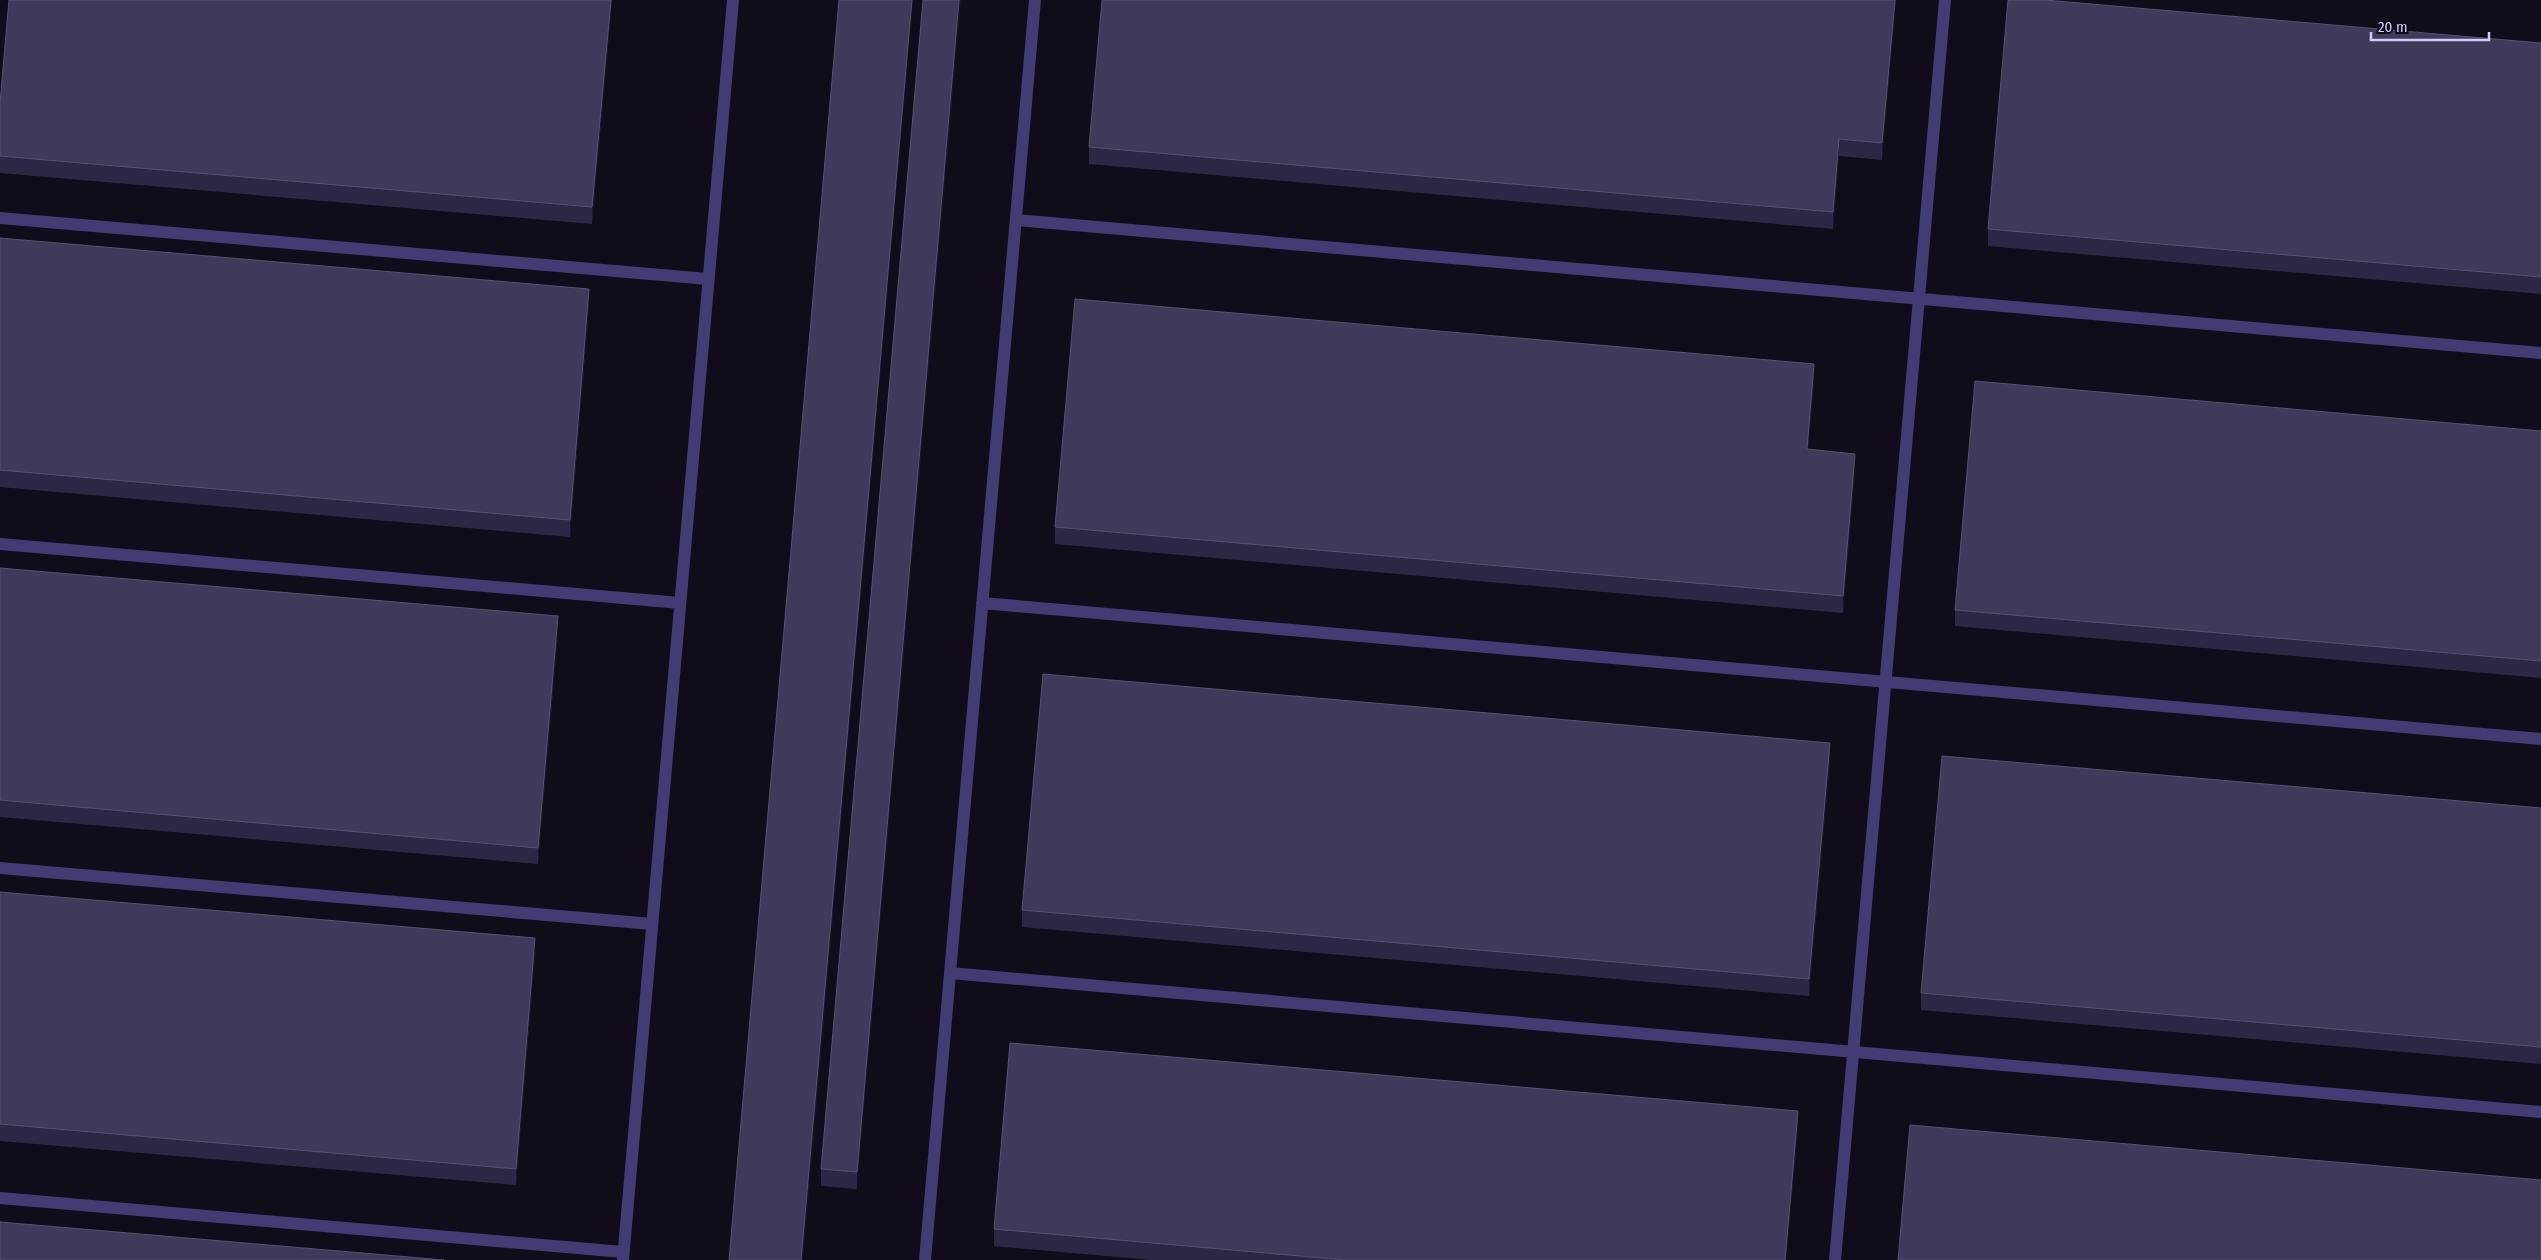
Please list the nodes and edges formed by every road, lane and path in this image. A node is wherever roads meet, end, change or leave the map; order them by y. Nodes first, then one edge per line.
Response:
1 (733, 0) edge
2 (1035, 0) edge
3 (1945, 0) edge
4 (0, 218) edge
5 (1016, 220) junction
6 (708, 279) junction
7 (1919, 299) junction
8 (2541, 353) edge
9 (0, 544) edge
10 (680, 603) junction
11 (982, 603) junction
12 (1885, 682) junction
13 (2541, 739) edge
14 (0, 868) edge
15 (652, 924) junction
16 (950, 973) junction
17 (1853, 1052) junction
18 (2541, 1112) edge
19 (0, 1198) edge
20 (623, 1256) edge
21 (925, 1260) edge
22 (1834, 1260) edge

1 - 6 street
2 - 5 street
3 - 7 street
4 - 6 street
5 - 7 street
5 - 11 street
6 - 10 street
7 - 8 street
7 - 12 street
9 - 10 street
10 - 15 street
11 - 12 street
11 - 16 street
12 - 13 street
12 - 17 street
14 - 15 street
15 - 20 street
16 - 17 street
16 - 21 street
17 - 18 street
17 - 22 street
19 - 20 street

